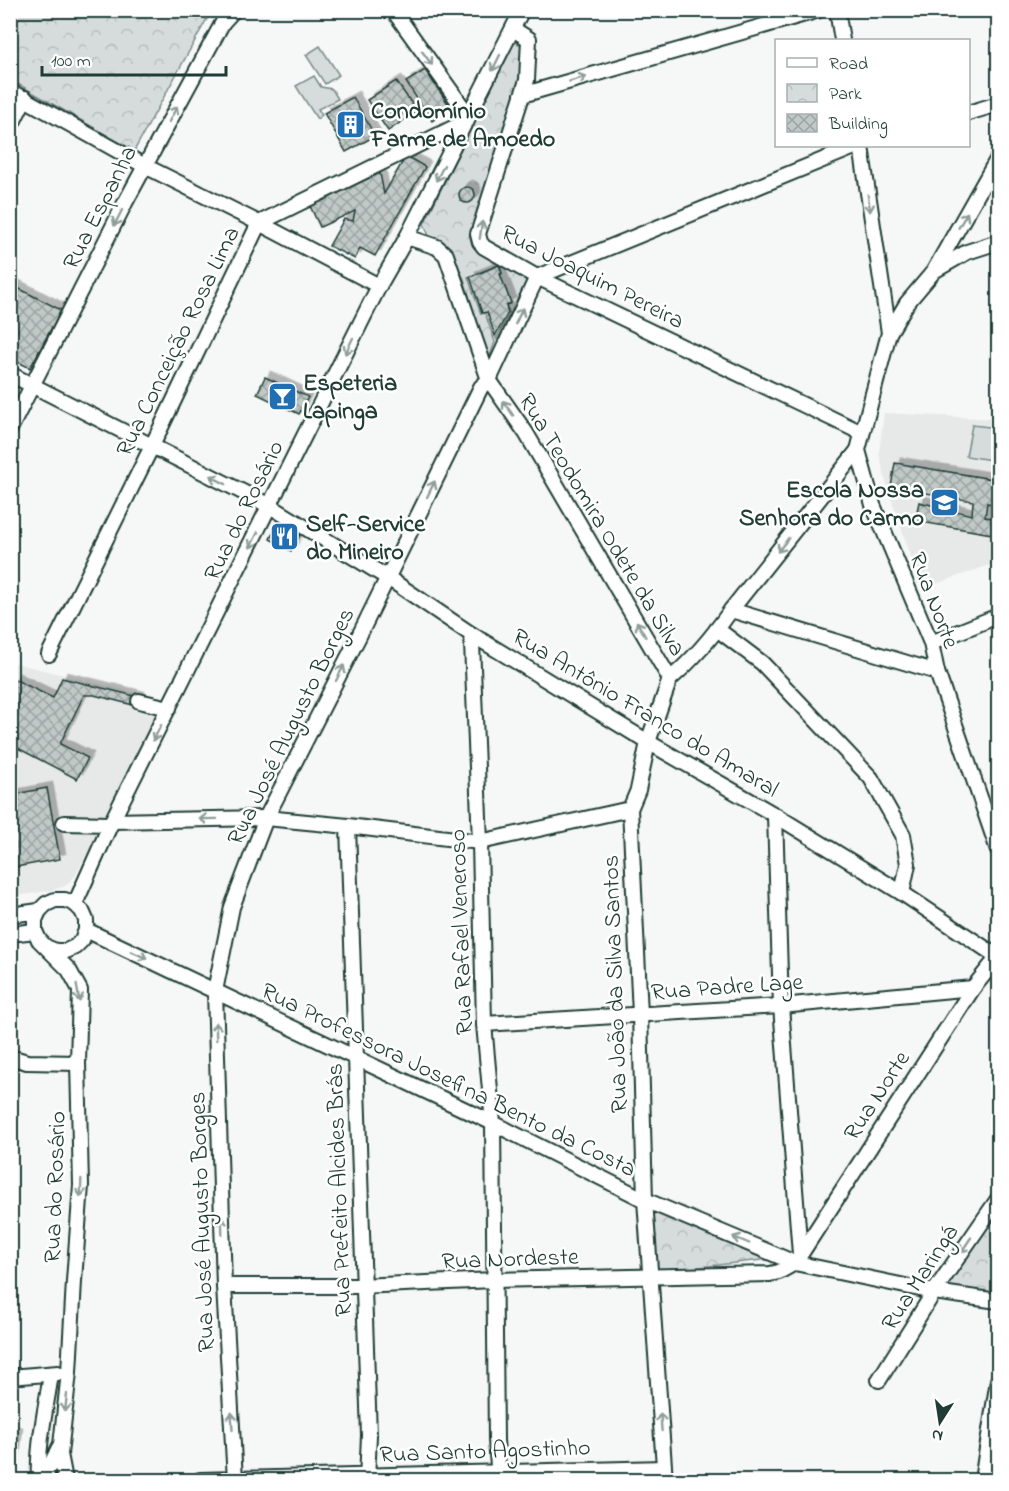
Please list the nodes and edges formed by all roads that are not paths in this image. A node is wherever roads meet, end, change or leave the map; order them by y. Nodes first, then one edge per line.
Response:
1 (234, 10) edge
2 (393, 10) edge
3 (522, 10) edge
4 (819, 10) edge
5 (837, 10) edge
6 (513, 29) junction
7 (842, 39) edge
8 (10, 91) edge
9 (522, 95) junction
10 (25, 98) junction
11 (999, 104) edge
12 (970, 113) edge
13 (468, 119) junction
14 (10, 128) edge
15 (857, 147) edge
16 (859, 147) edge
17 (999, 158) edge
18 (145, 166) junction
19 (259, 224) junction
20 (407, 237) junction
21 (999, 242) edge
22 (934, 271) junction
23 (537, 278) junction
24 (379, 286) junction
25 (889, 333) junction
26 (10, 374) edge
27 (489, 380) junction
28 (32, 385) junction
29 (10, 429) edge
30 (862, 433) junction
31 (152, 446) junction
32 (858, 450) junction
33 (270, 506) junction
34 (388, 578) junction
35 (731, 610) junction
36 (999, 616) edge
37 (717, 629) junction
38 (471, 634) junction
39 (931, 643) junction
40 (49, 654) dead end
41 (937, 672) junction
42 (670, 679) junction
43 (139, 701) dead end
44 (169, 708) junction
45 (648, 742) junction
46 (630, 809) junction
47 (775, 815) junction
48 (266, 818) junction
49 (64, 823) dead end
50 (112, 823) junction
51 (348, 826) junction
52 (480, 842) junction
53 (999, 850) edge
54 (902, 893) junction
55 (75, 904) junction
56 (39, 911) junction
57 (10, 915) edge
58 (35, 930) junction
59 (86, 930) junction
60 (10, 934) edge
61 (46, 947) junction
62 (998, 956) edge
63 (973, 988) junction
64 (215, 991) junction
65 (781, 1006) junction
66 (640, 1014) junction
67 (484, 1023) junction
68 (10, 1057) edge
69 (356, 1059) junction
70 (78, 1062) junction
71 (493, 1123) junction
72 (999, 1199) edge
73 (645, 1200) junction
74 (797, 1258) junction
75 (651, 1276) junction
76 (494, 1280) junction
77 (224, 1286) junction
78 (364, 1286) junction
79 (934, 1292) junction
80 (999, 1301) edge
81 (69, 1372) junction
82 (51, 1374) junction
83 (10, 1377) edge
84 (879, 1380) dead end
85 (999, 1380) edge
86 (62, 1441) junction
87 (665, 1474) edge
88 (499, 1476) edge
89 (367, 1478) edge
90 (41, 1480) edge
91 (65, 1480) edge
92 (200, 1480) edge
93 (235, 1480) edge
94 (982, 1480) edge

18 -> 1 street, Rua Espanha
2 -> 13 street
3 - 6 street, Rua do Rosário
9 -> 4 street
5 - 7 street
6 - 9 street, Rua Joaquim Pereira
6 -> 13 street, Rua do Rosário
8 - 10 street
23 -> 9 street, Rua Joaquim Pereira
10 - 14 street
10 - 18 street
11 - 12 street
13 - 19 street, Rua Conceição Rosa Lima
13 -> 20 street, Rua do Rosário
15 - 23 street
16 -> 25 street
22 -> 17 street
18 - 19 street
18 -> 28 street, Rua Espanha
19 - 24 street
19 - 31 street, Rua Conceição Rosa Lima
20 - 24 street, Rua do Rosário
20 - 27 street, Rua Teodomira Odete da Silva
21 - 22 street, Rua Norte
22 - 25 street, Rua Norte
27 -> 23 street, Rua José Augusto Borges
23 - 30 street, Rua Joaquim Pereira
24 -> 33 street, Rua do Rosário
25 - 30 street, Rua Norte
26 - 28 street, Rua Antônio Franco do Amaral
34 -> 27 street, Rua José Augusto Borges
42 -> 27 street, Rua Teodomira Odete da Silva
28 - 29 street, Rua Espanha
28 - 31 street, Rua Antônio Franco do Amaral
30 - 32 street, Rua Norte
33 -> 31 street, Rua Antônio Franco do Amaral
31 - 40 street, Rua Conceição Rosa Lima
32 -> 35 street
32 - 39 street, Rua Norte
33 - 34 street, Rua Antônio Franco do Amaral
33 -> 44 street, Rua do Rosário
34 - 38 street, Rua Antônio Franco do Amaral
48 -> 34 street, Rua José Augusto Borges
35 - 37 street
35 - 41 street
36 - 39 street
37 - 42 street
37 - 54 street
38 - 45 street, Rua Antônio Franco do Amaral
38 - 52 street, Rua Rafael Veneroso
39 - 41 street, Rua Norte
41 - 53 street, Rua Norte
42 - 45 street, Rua Teodomira Odete da Silva
43 - 44 street
44 -> 50 street, Rua do Rosário
45 - 46 street, Rua Teodomira Odete da Silva
45 - 47 street, Rua Antônio Franco do Amaral
46 - 52 street
46 - 66 street, Rua João da Silva Santos
47 - 54 street, Rua Antônio Franco do Amaral
47 - 65 street
48 -> 50 street
48 - 51 street
48 - 64 street, Rua José Augusto Borges
49 - 50 street
50 - 55 street, Rua do Rosário
51 - 52 street
51 - 69 street, Rua Prefeito Alcides Brás
52 - 67 street, Rua Rafael Veneroso
54 - 62 street, Rua Antônio Franco do Amaral
55 - 56 street
55 - 59 street
56 - 57 street
56 - 58 street
58 - 60 street
58 - 61 street
59 - 61 street
59 -> 64 street, Rua Professora Josefina Bento da Costa
61 -> 70 street, Rua do Rosário
62 - 63 street, Rua Norte
63 - 65 street, Rua Padre Lage
63 - 74 street, Rua Norte
64 - 69 street, Rua Professora Josefina Bento da Costa
77 -> 64 street, Rua José Augusto Borges
65 - 66 street, Rua Padre Lage
65 - 74 street
66 - 67 street, Rua Padre Lage
66 - 73 street, Rua João da Silva Santos
67 - 71 street, Rua Rafael Veneroso
68 - 70 street
69 - 71 street, Rua Professora Josefina Bento da Costa
69 - 78 street, Rua Prefeito Alcides Brás
70 -> 81 street, Rua do Rosário
71 - 73 street, Rua Professora Josefina Bento da Costa
71 - 76 street, Rua Rafael Veneroso
72 -> 79 street, Rua Maringá
74 -> 73 street, Rua Professora Josefina Bento da Costa
73 - 75 street, Rua João da Silva Santos
74 - 75 street, Rua Nordeste
74 - 79 street, Rua Professora Josefina Bento da Costa
75 - 76 street, Rua Nordeste
87 -> 75 street, Rua João da Silva Santos
76 - 78 street, Rua Nordeste
76 - 88 street, Rua Rafael Veneroso
77 - 78 street, Rua Nordeste
93 -> 77 street, Rua José Augusto Borges
78 - 89 street, Rua Prefeito Alcides Brás
79 - 80 street, Rua Professora Josefina Bento da Costa
79 - 84 street, Rua Maringá
81 - 82 street
81 -> 86 street, Rua do Rosário
82 - 83 street
82 - 90 street
85 - 94 street
86 - 90 street, Rua do Rosário
86 - 91 street, Rua do Rosário
87 - 88 street, Rua Santo Agostinho
88 - 89 street, Rua Santo Agostinho
89 - 93 street, Rua Santo Agostinho
92 - 93 street, Rua Santo Agostinho

